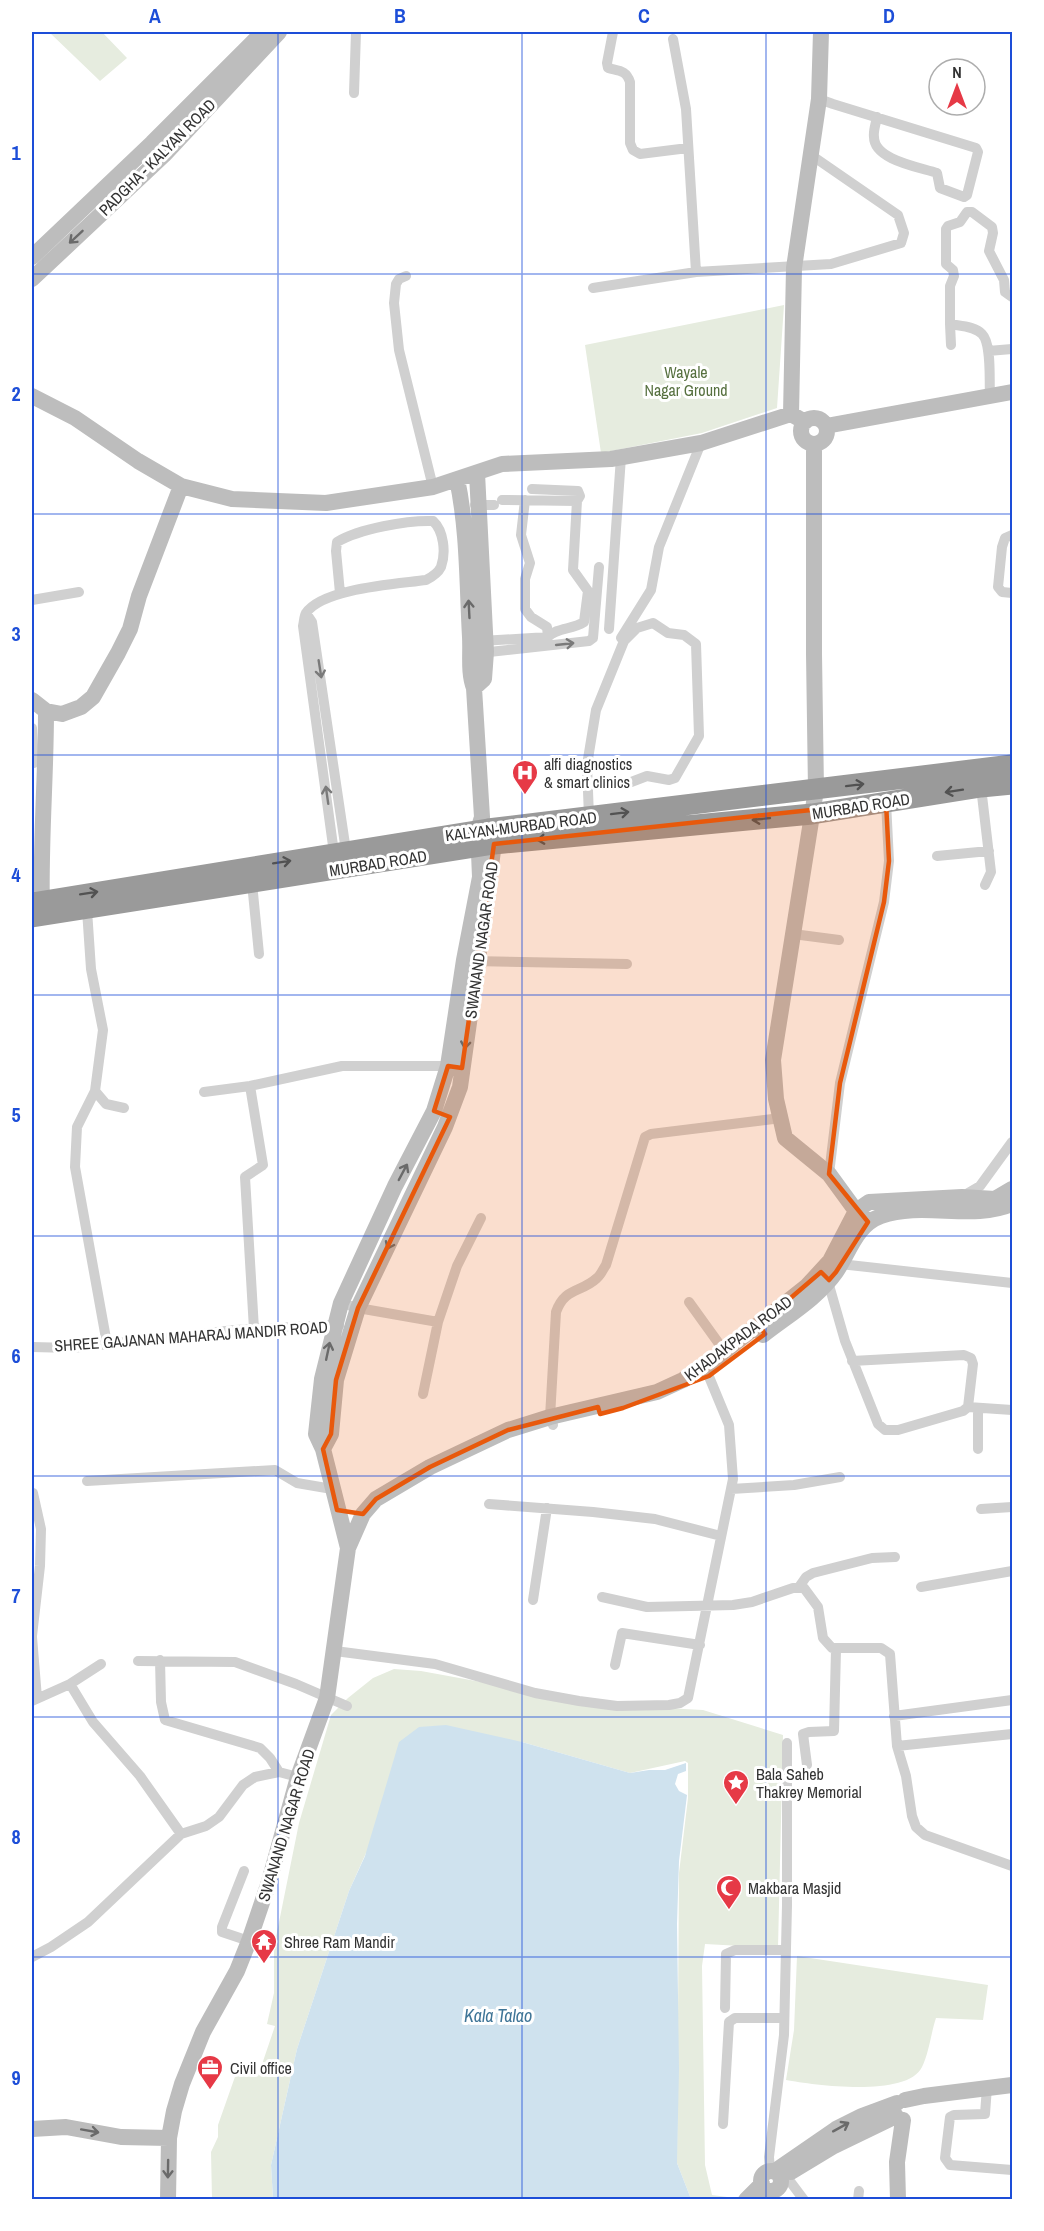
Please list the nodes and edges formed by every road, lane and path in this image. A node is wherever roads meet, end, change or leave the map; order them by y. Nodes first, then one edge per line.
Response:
1 (263, 32) edge
2 (279, 32) edge
3 (356, 32) edge
4 (613, 32) edge
5 (820, 32) edge
6 (673, 39) dead end
7 (354, 93) dead end
8 (819, 99) junction
9 (877, 117) junction
10 (688, 148) junction
11 (158, 149) junction
12 (811, 155) junction
13 (32, 257) edge
14 (794, 268) junction
15 (696, 272) junction
16 (406, 276) dead end
17 (32, 279) edge
18 (593, 288) dead end
19 (1012, 297) edge
20 (950, 324) junction
21 (951, 345) dead end
22 (1012, 349) edge
23 (988, 351) junction
24 (1012, 392) edge
25 (990, 394) junction
26 (32, 396) edge
27 (798, 418) junction
28 (826, 426) junction
29 (701, 443) junction
30 (814, 444) junction
31 (621, 457) junction
32 (477, 473) junction
33 (457, 479) junction
34 (181, 486) junction
35 (433, 487) junction
36 (532, 489) dead end
37 (525, 500) junction
38 (577, 501) junction
39 (484, 504) junction
40 (1012, 535) edge
41 (600, 567) dead end
42 (79, 592) dead end
43 (340, 593) junction
44 (1012, 593) edge
45 (32, 600) edge
46 (609, 629) dead end
47 (548, 637) junction
48 (478, 647) junction
49 (611, 654) dead end
50 (32, 700) edge
51 (46, 711) junction
52 (32, 728) edge
53 (37, 763) edge
54 (1012, 765) edge
55 (626, 784) dead end
56 (1012, 784) edge
57 (981, 787) junction
58 (816, 790) junction
59 (886, 802) junction
60 (812, 814) junction
61 (589, 817) junction
62 (485, 833) junction
63 (340, 852) junction
64 (989, 852) junction
65 (937, 856) dead end
66 (252, 883) junction
67 (189, 884) junction
68 (985, 885) dead end
69 (37, 909) edge
70 (87, 910) junction
71 (793, 934) junction
72 (839, 940) dead end
73 (259, 954) dead end
74 (471, 960) junction
75 (627, 964) dead end
76 (455, 1067) junction
77 (250, 1086) junction
78 (95, 1091) junction
79 (204, 1092) dead end
80 (124, 1108) dead end
81 (442, 1114) junction
82 (781, 1118) junction
83 (1012, 1142) edge
84 (829, 1174) junction
85 (1012, 1189) edge
86 (958, 1204) junction
87 (1012, 1204) edge
88 (862, 1217) junction
89 (481, 1218) dead end
90 (840, 1264) junction
91 (825, 1276) junction
92 (1012, 1283) edge
93 (689, 1302) dead end
94 (341, 1303) junction
95 (358, 1308) junction
96 (438, 1322) junction
97 (334, 1325) junction
98 (254, 1329) junction
99 (762, 1329) junction
100 (351, 1330) junction
101 (108, 1344) junction
102 (32, 1347) edge
103 (724, 1352) junction
104 (852, 1361) junction
105 (707, 1371) junction
106 (329, 1380) junction
107 (423, 1394) dead end
108 (973, 1408) junction
109 (1012, 1410) edge
110 (552, 1421) junction
111 (978, 1449) dead end
112 (840, 1478) dead end
113 (87, 1481) dead end
114 (333, 1489) junction
115 (731, 1489) junction
116 (33, 1493) edge
117 (489, 1504) dead end
118 (547, 1508) junction
119 (1012, 1508) edge
120 (981, 1509) dead end
121 (338, 1510) junction
122 (367, 1510) junction
123 (721, 1536) junction
124 (348, 1548) junction
125 (895, 1557) dead end
126 (1012, 1570) edge
127 (800, 1587) junction
128 (921, 1587) dead end
129 (602, 1597) dead end
130 (533, 1600) dead end
131 (708, 1605) junction
132 (32, 1637) edge
133 (700, 1645) junction
134 (836, 1649) junction
135 (335, 1651) junction
136 (160, 1660) junction
137 (138, 1661) dead end
138 (101, 1664) dead end
139 (615, 1665) dead end
140 (70, 1684) junction
141 (327, 1698) junction
142 (34, 1700) edge
143 (1012, 1700) edge
144 (347, 1707) dead end
145 (894, 1716) junction
146 (1012, 1734) edge
147 (787, 1743) dead end
148 (897, 1746) junction
149 (807, 1765) dead end
150 (279, 1772) junction
151 (298, 1777) junction
152 (181, 1834) junction
153 (1012, 1866) edge
154 (244, 1871) dead end
155 (249, 1941) junction
156 (786, 1950) junction
157 (32, 1957) edge
158 (724, 2008) dead end
159 (741, 2012) dead end
160 (784, 2015) junction
161 (1012, 2085) edge
162 (987, 2092) junction
163 (1012, 2095) edge
164 (903, 2110) junction
165 (723, 2124) dead end
166 (32, 2129) edge
167 (169, 2138) junction
168 (1012, 2170) edge
169 (772, 2181) edge
170 (168, 2199) edge
171 (746, 2199) edge
172 (804, 2199) edge
173 (898, 2199) edge

1 - 11 street
2 - 11 street, PADGHA - KALYAN ROAD
3 - 7 street
4 - 10 street
5 - 8 street
6 - 10 street
8 - 9 street
8 - 12 street
9 - 9 street
10 - 15 street
11 - 13 street
11 -> 17 street, PADGHA - KALYAN ROAD
12 - 14 street
12 - 14 street
14 - 15 street
14 - 27 street
15 - 18 street
16 - 35 street
19 - 20 street
20 - 21 street
20 - 23 street
22 - 23 street
23 - 25 street
24 - 25 street
25 - 28 street
26 - 34 street
27 - 28 street
27 - 29 street
27 - 30 street
28 - 30 street
29 - 31 street
29 - 49 street
30 - 58 street
31 - 32 street
31 - 46 street
32 - 33 street
32 - 39 street
33 - 35 street
33 - 39 street
34 - 35 street
34 - 51 street
36 - 38 street
37 - 38 street
37 - 39 street
37 - 47 street
38 - 47 street
39 - 48 street
40 - 44 street
48 -> 41 street
42 - 45 street
43 - 43 street
43 - 63 street
47 - 48 street
48 - 62 street, SWANAND NAGAR ROAD
50 - 51 street
51 - 53 street
52 - 53 street
53 - 69 street
58 -> 54 highway, KALYAN-MURBAD ROAD
55 - 61 street
56 - 57 highway, MURBAD ROAD
57 -> 59 highway, MURBAD ROAD
57 - 64 street
58 - 60 street
61 -> 58 highway, KALYAN-MURBAD ROAD
59 - 60 highway, MURBAD ROAD
59 - 84 street
60 -> 62 highway, MURBAD ROAD
60 - 71 street
61 - 62 highway, KALYAN-MURBAD ROAD
62 - 63 highway, KALYAN-MURBAD ROAD
62 - 66 highway, MURBAD ROAD
62 - 74 street, SWANAND NAGAR ROAD
67 -> 63 highway, KALYAN-MURBAD ROAD
64 - 65 street
64 - 68 street
66 - 67 highway, MURBAD ROAD
66 - 73 street
69 -> 67 highway, KALYAN-MURBAD ROAD
67 - 70 highway, MURBAD ROAD
69 - 70 highway, MURBAD ROAD
70 - 78 street
71 - 72 street
71 - 82 street
74 - 75 street
74 - 76 street, SWANAND NAGAR ROAD
76 - 77 street
76 - 81 street, SWANAND NAGAR ROAD
77 - 79 street
77 - 98 street
78 - 80 street
78 - 101 street
94 -> 81 street, SWANAND NAGAR ROAD
81 -> 95 street, SWANAND NAGAR ROAD
82 - 84 street
82 - 110 street
83 - 86 street
84 - 88 street
85 - 86 street
86 - 87 street
86 - 88 street
88 - 90 street, KHADAKPADA ROAD
88 - 91 street, KHADAKPADA ROAD
89 - 96 street
90 - 91 street, KHADAKPADA ROAD
90 - 92 street
91 - 99 street, KHADAKPADA ROAD
91 - 104 street
93 - 103 street
94 - 95 street
94 - 97 street, SWANAND NAGAR ROAD
95 - 96 street
95 - 100 street, SWANAND NAGAR ROAD
96 - 107 street
97 - 98 street, SHREE GAJANAN MAHARAJ MANDIR ROAD
97 - 100 street, SHREE GAJANAN MAHARAJ MANDIR ROAD
106 -> 97 street, SWANAND NAGAR ROAD
98 - 101 street, SHREE GAJANAN MAHARAJ MANDIR ROAD
99 - 103 street, KHADAKPADA ROAD
99 - 105 street, KHADAKPADA ROAD
100 - 106 street, SWANAND NAGAR ROAD
101 - 102 street, SHREE GAJANAN MAHARAJ MANDIR ROAD
103 - 105 street, KHADAKPADA ROAD
104 - 108 street
104 - 108 street
105 - 110 street, KHADAKPADA ROAD
105 - 115 street
106 - 114 street, SWANAND NAGAR ROAD
108 - 109 street
108 - 111 street
110 - 122 street, KHADAKPADA ROAD
112 - 115 street
113 - 114 street
114 - 121 street, SWANAND NAGAR ROAD
115 - 123 street
116 - 132 street
117 - 118 street
118 - 123 street
118 - 130 street
119 - 120 street
121 - 122 street
121 - 124 street, SWANAND NAGAR ROAD
122 - 124 street
123 - 131 street
124 - 135 street, SWANAND NAGAR ROAD
125 - 127 street
126 - 128 street
127 - 131 street
127 - 134 street
129 - 131 street
131 - 133 street
132 - 142 street
133 - 135 street
133 - 139 street
134 - 145 street
134 - 149 street
135 - 141 street, SWANAND NAGAR ROAD
136 - 137 street
136 - 141 street
136 - 150 street
138 - 140 street
140 - 142 street
140 - 152 street
141 - 144 street
141 - 151 street, SWANAND NAGAR ROAD
143 - 145 street
145 - 148 street
146 - 148 street
147 - 156 street
148 - 153 street
150 - 151 street
150 - 152 street
151 - 155 street, SWANAND NAGAR ROAD
152 - 157 street
154 - 155 street
155 - 167 street, SWANAND NAGAR ROAD
156 - 158 street
156 - 160 street
159 - 160 street
160 - 165 street
160 - 169 street
161 - 162 street
162 - 163 street
162 - 164 street
162 - 168 street
164 - 169 street
164 - 173 street
166 -> 167 street
167 -> 170 street, SWANAND NAGAR ROAD
169 - 171 street
169 - 172 street

